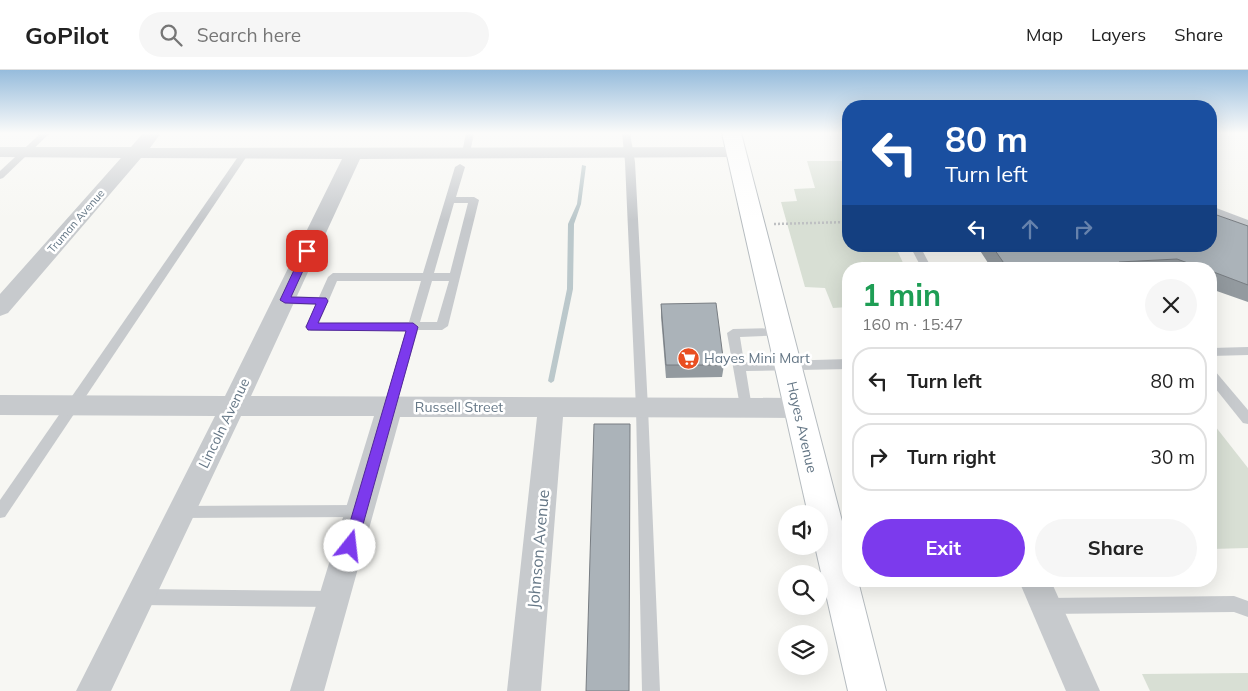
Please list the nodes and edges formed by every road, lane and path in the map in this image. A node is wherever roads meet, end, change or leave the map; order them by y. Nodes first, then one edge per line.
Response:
1 (15, 162) edge
2 (127, 162) edge
3 (240, 162) edge
4 (349, 162) edge
5 (462, 162) edge
6 (629, 162) edge
7 (739, 162) edge
8 (0, 176) edge
9 (451, 200) junction
10 (1217, 211) edge
11 (842, 222) edge
12 (1248, 223) edge
13 (769, 224) dead end
14 (427, 277) junction
15 (455, 277) junction
16 (285, 300) junction
17 (323, 301) junction
18 (0, 308) edge
19 (413, 327) junction
20 (780, 332) junction
21 (1248, 351) edge
22 (1217, 352) edge
23 (842, 364) edge
24 (788, 366) junction
25 (739, 367) junction
26 (1217, 381) edge
27 (0, 405) edge
28 (73, 406) junction
29 (232, 406) junction
30 (390, 406) junction
31 (551, 408) junction
32 (642, 408) junction
33 (746, 408) junction
34 (798, 408) junction
35 (1248, 419) edge
36 (360, 511) junction
37 (0, 512) edge
38 (180, 512) junction
39 (1040, 594) edge
40 (138, 597) junction
41 (334, 599) junction
42 (1248, 608) edge
43 (93, 691) edge
44 (308, 691) edge
45 (524, 691) edge
46 (651, 691) edge
47 (867, 691) edge
48 (1083, 691) edge

1 - 8 lane
2 - 18 street, Truman Avenue
3 - 28 lane
4 - 16 street, Lincoln Avenue
5 - 9 lane
6 - 32 lane
7 - 20 street, Hayes Avenue
9 - 14 lane
9 - 15 lane
10 - 12 lane
11 - 13 path
14 - 15 lane
14 - 17 lane
14 - 19 lane
15 - 19 lane
16 - 17 lane
16 - 29 street, Lincoln Avenue
17 - 19 lane
19 - 30 lane
20 - 24 street, Hayes Avenue
20 - 25 lane
21 - 22 lane
23 - 24 lane
24 - 25 lane
24 - 34 street, Hayes Avenue
25 - 33 lane
26 - 35 lane
27 - 28 street, Russell Street
28 - 29 street, Russell Street
28 - 37 lane
29 - 30 street, Russell Street
29 - 38 street, Lincoln Avenue
30 - 31 street, Russell Street
30 - 36 street
31 - 32 street, Russell Street
31 - 45 street, Johnson Avenue
32 - 33 street, Russell Street
32 - 46 lane
33 - 34 street, Russell Street
34 - 47 street, Hayes Avenue
36 - 38 lane
36 - 41 street
38 - 40 street, Lincoln Avenue
39 - 42 lane
39 - 48 street
40 - 41 lane
40 - 43 street, Lincoln Avenue
41 - 44 street

